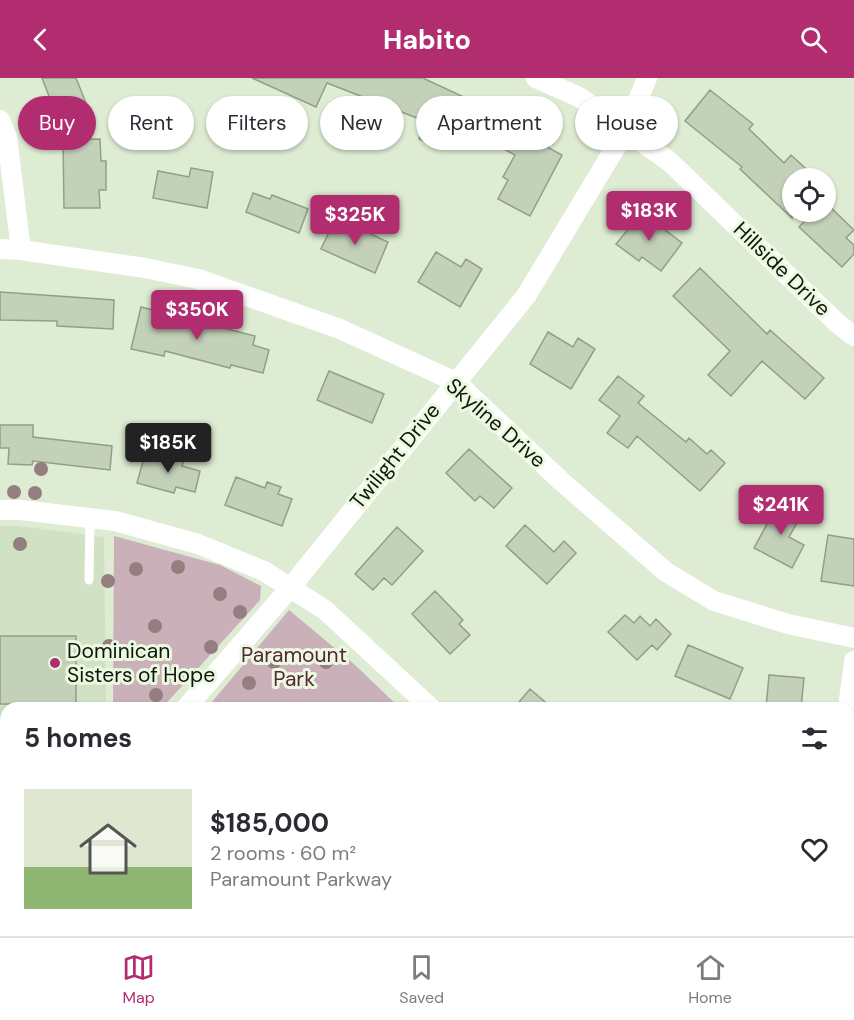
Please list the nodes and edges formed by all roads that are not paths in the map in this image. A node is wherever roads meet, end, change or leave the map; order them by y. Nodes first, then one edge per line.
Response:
1 (536, 78) edge
2 (647, 78) edge
3 (577, 96) edge
4 (640, 96) edge
5 (0, 120) edge
6 (614, 150) edge
7 (654, 150) edge
8 (0, 249) edge
9 (21, 250) junction
10 (854, 336) edge
11 (456, 382) junction
12 (0, 510) edge
13 (90, 518) junction
14 (89, 580) dead end
15 (290, 588) junction
16 (854, 638) edge
17 (854, 661) edge
18 (191, 702) edge
19 (425, 702) edge
20 (849, 702) edge

1 - 3 street, Hillside Drive
2 - 4 street, Twilight Drive
5 - 9 street
6 - 11 street, Twilight Drive
7 - 10 street, Hillside Drive
8 - 9 street, Skyline Drive
9 - 11 street, Skyline Drive
11 - 15 street, Twilight Drive
11 - 16 street, Skyline Drive
12 - 13 street
13 - 14 lane
13 - 15 street
15 - 18 street, Twilight Drive
15 - 19 street
17 - 20 street

